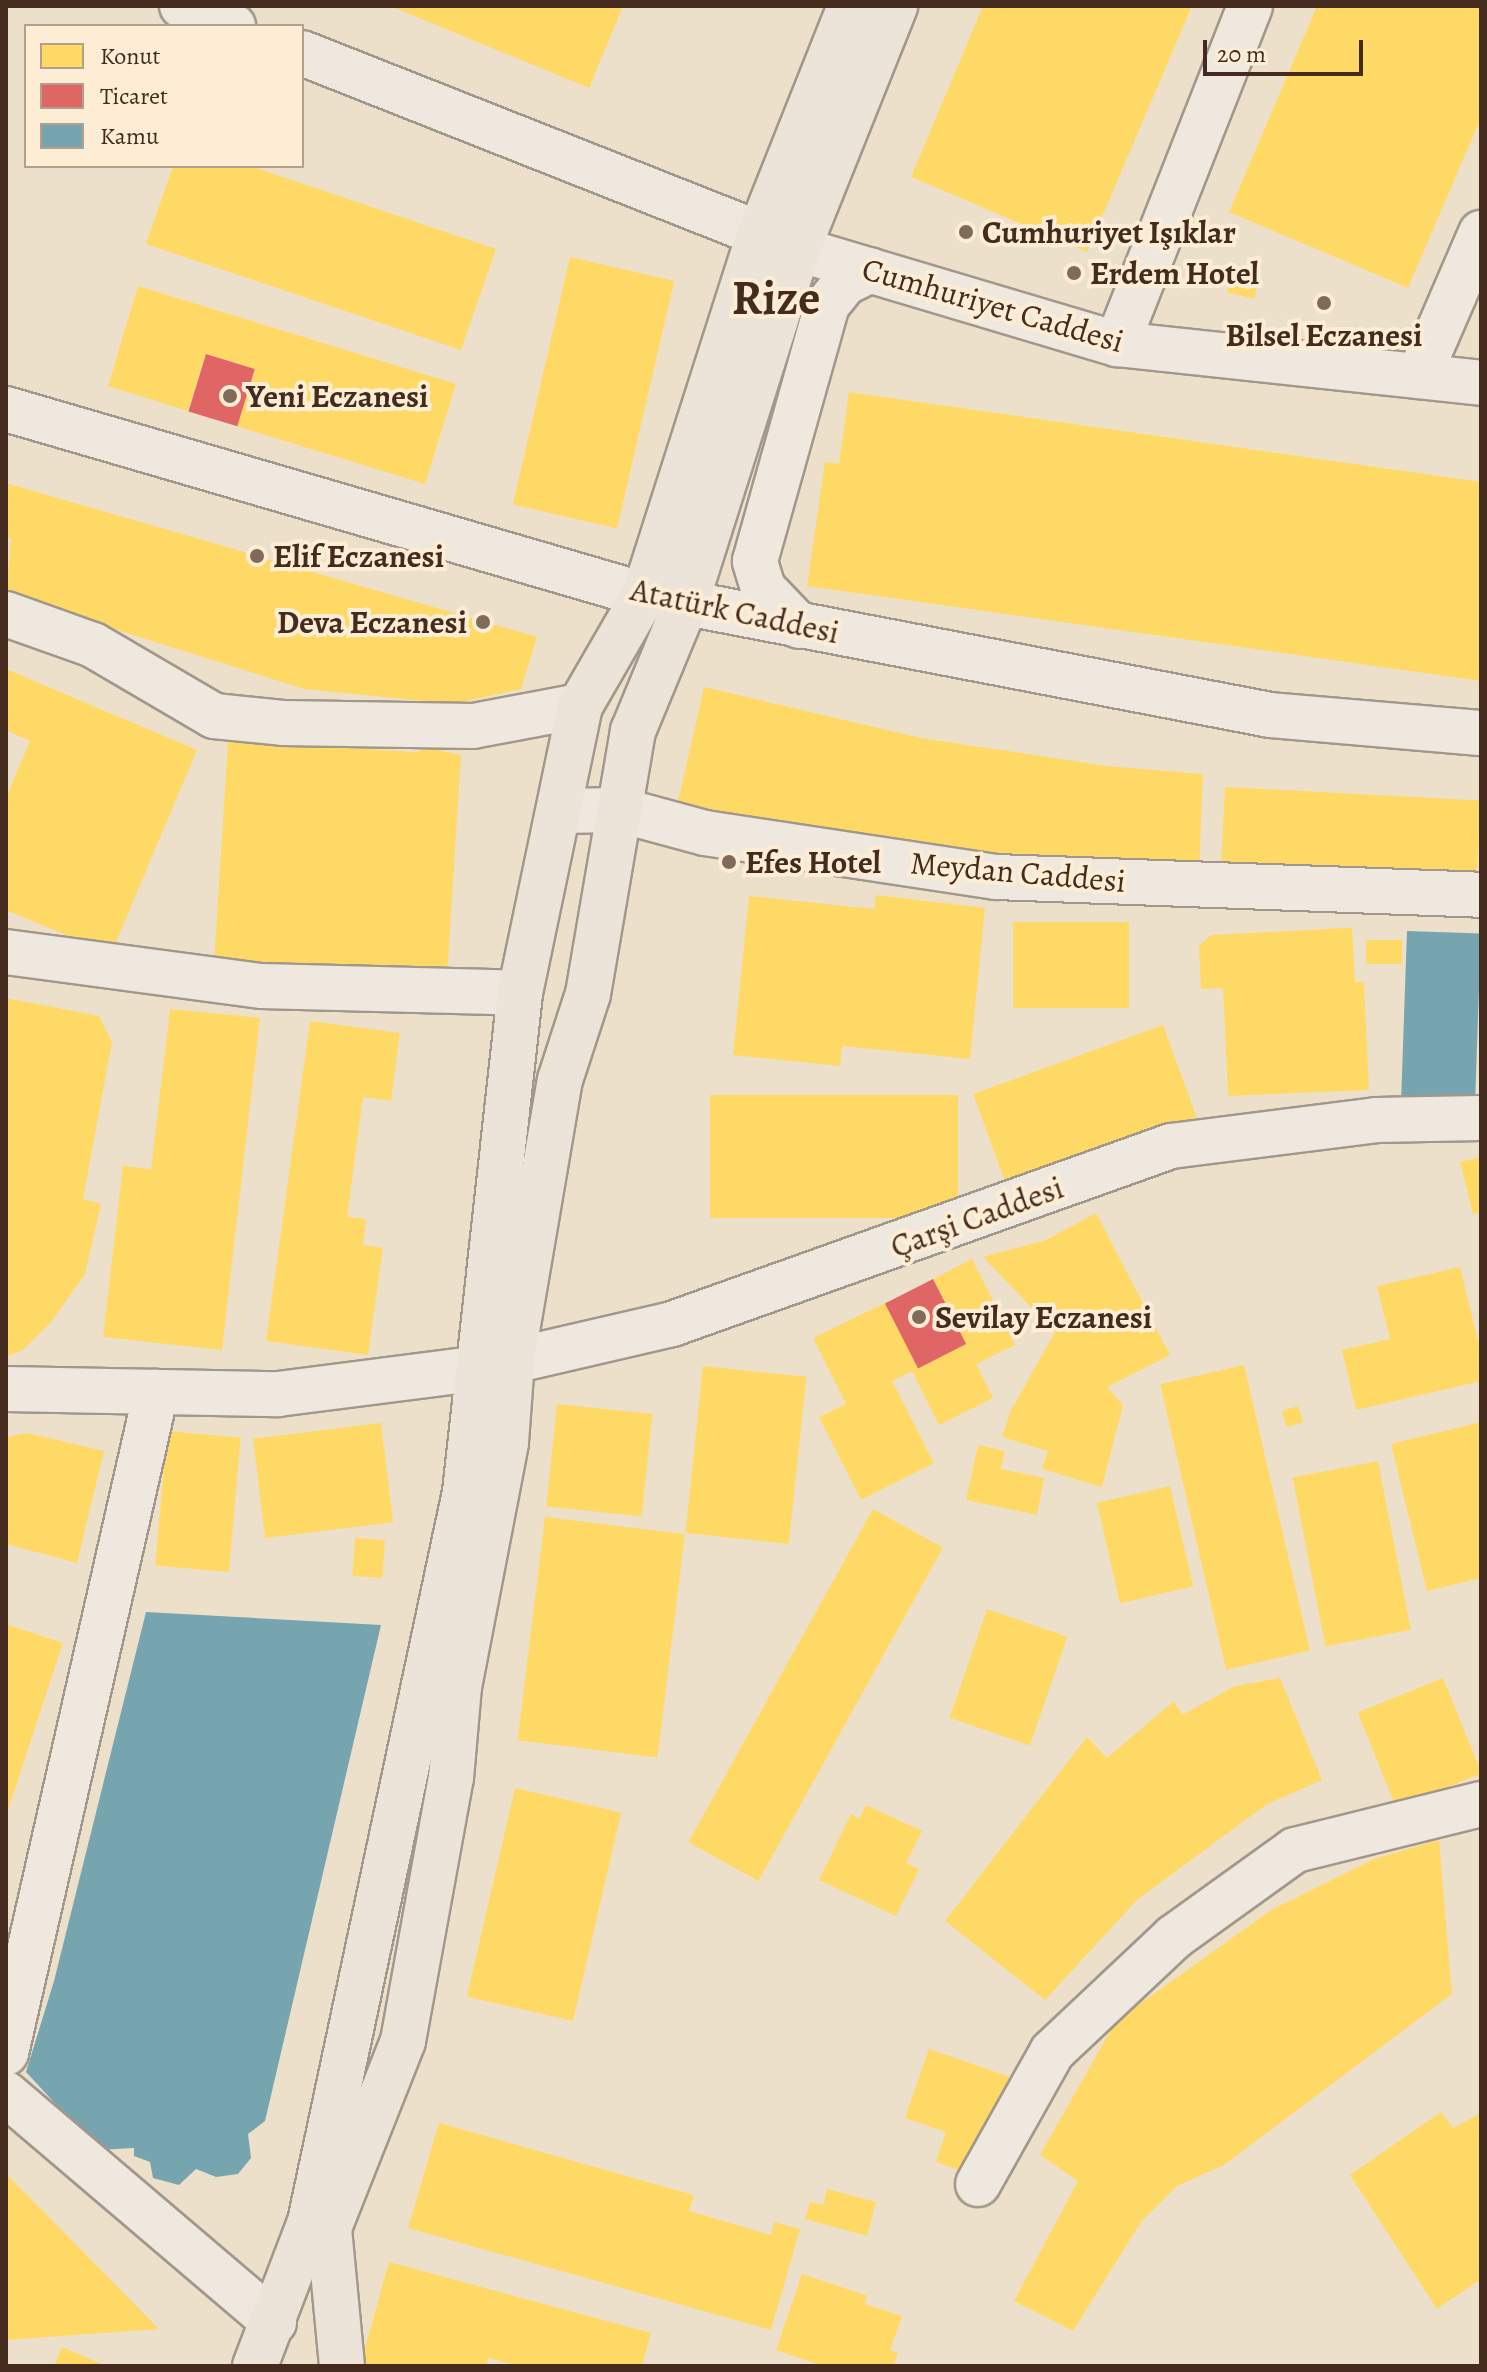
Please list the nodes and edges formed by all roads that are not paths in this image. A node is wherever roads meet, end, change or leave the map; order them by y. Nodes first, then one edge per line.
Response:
1 (182, 6) edge
2 (850, 6) edge
3 (895, 6) edge
4 (1250, 6) edge
5 (228, 24) edge
6 (304, 54) edge
7 (1481, 233) edge
8 (779, 242) junction
9 (870, 270) junction
10 (1117, 344) junction
11 (1419, 376) junction
12 (1481, 383) edge
13 (6, 409) edge
14 (665, 599) junction
15 (6, 614) edge
16 (799, 626) junction
17 (580, 706) junction
18 (1481, 733) edge
19 (620, 810) junction
20 (559, 811) junction
21 (1481, 895) edge
22 (6, 952) edge
23 (520, 993) junction
24 (1481, 1118) edge
25 (497, 1364) junction
26 (6, 1389) edge
27 (156, 1392) junction
28 (1481, 1804) edge
29 (6, 2053) edge
30 (6, 2094) edge
31 (978, 2184) dead end
32 (274, 2322) junction
33 (255, 2366) edge
34 (342, 2366) edge

1 - 5 street
2 - 8 main road
3 - 8 main road
4 - 10 street
6 - 8 street, Cumhuriyet Caddesi
7 - 11 street
8 - 9 street, Cumhuriyet Caddesi
8 - 14 main road
9 - 10 street, Cumhuriyet Caddesi
9 - 16 street
10 - 11 street, Cumhuriyet Caddesi
11 - 12 street, Cumhuriyet Caddesi
13 - 14 street, Atatürk Caddesi
14 - 16 street, Atatürk Caddesi
14 - 17 main road
14 - 19 main road
15 - 17 street
16 - 18 street, Atatürk Caddesi
17 - 20 main road
19 - 20 street, Meydan Caddesi
19 - 21 street, Meydan Caddesi
19 - 25 main road
20 - 23 main road
22 - 23 street
23 - 25 main road
24 - 25 street, Çarşi Caddesi
25 - 27 street, Çarşi Caddesi
25 - 32 main road
25 - 34 main road
26 - 27 street, Çarşi Caddesi
27 - 29 street
28 - 31 street
30 - 32 street
32 - 33 main road

